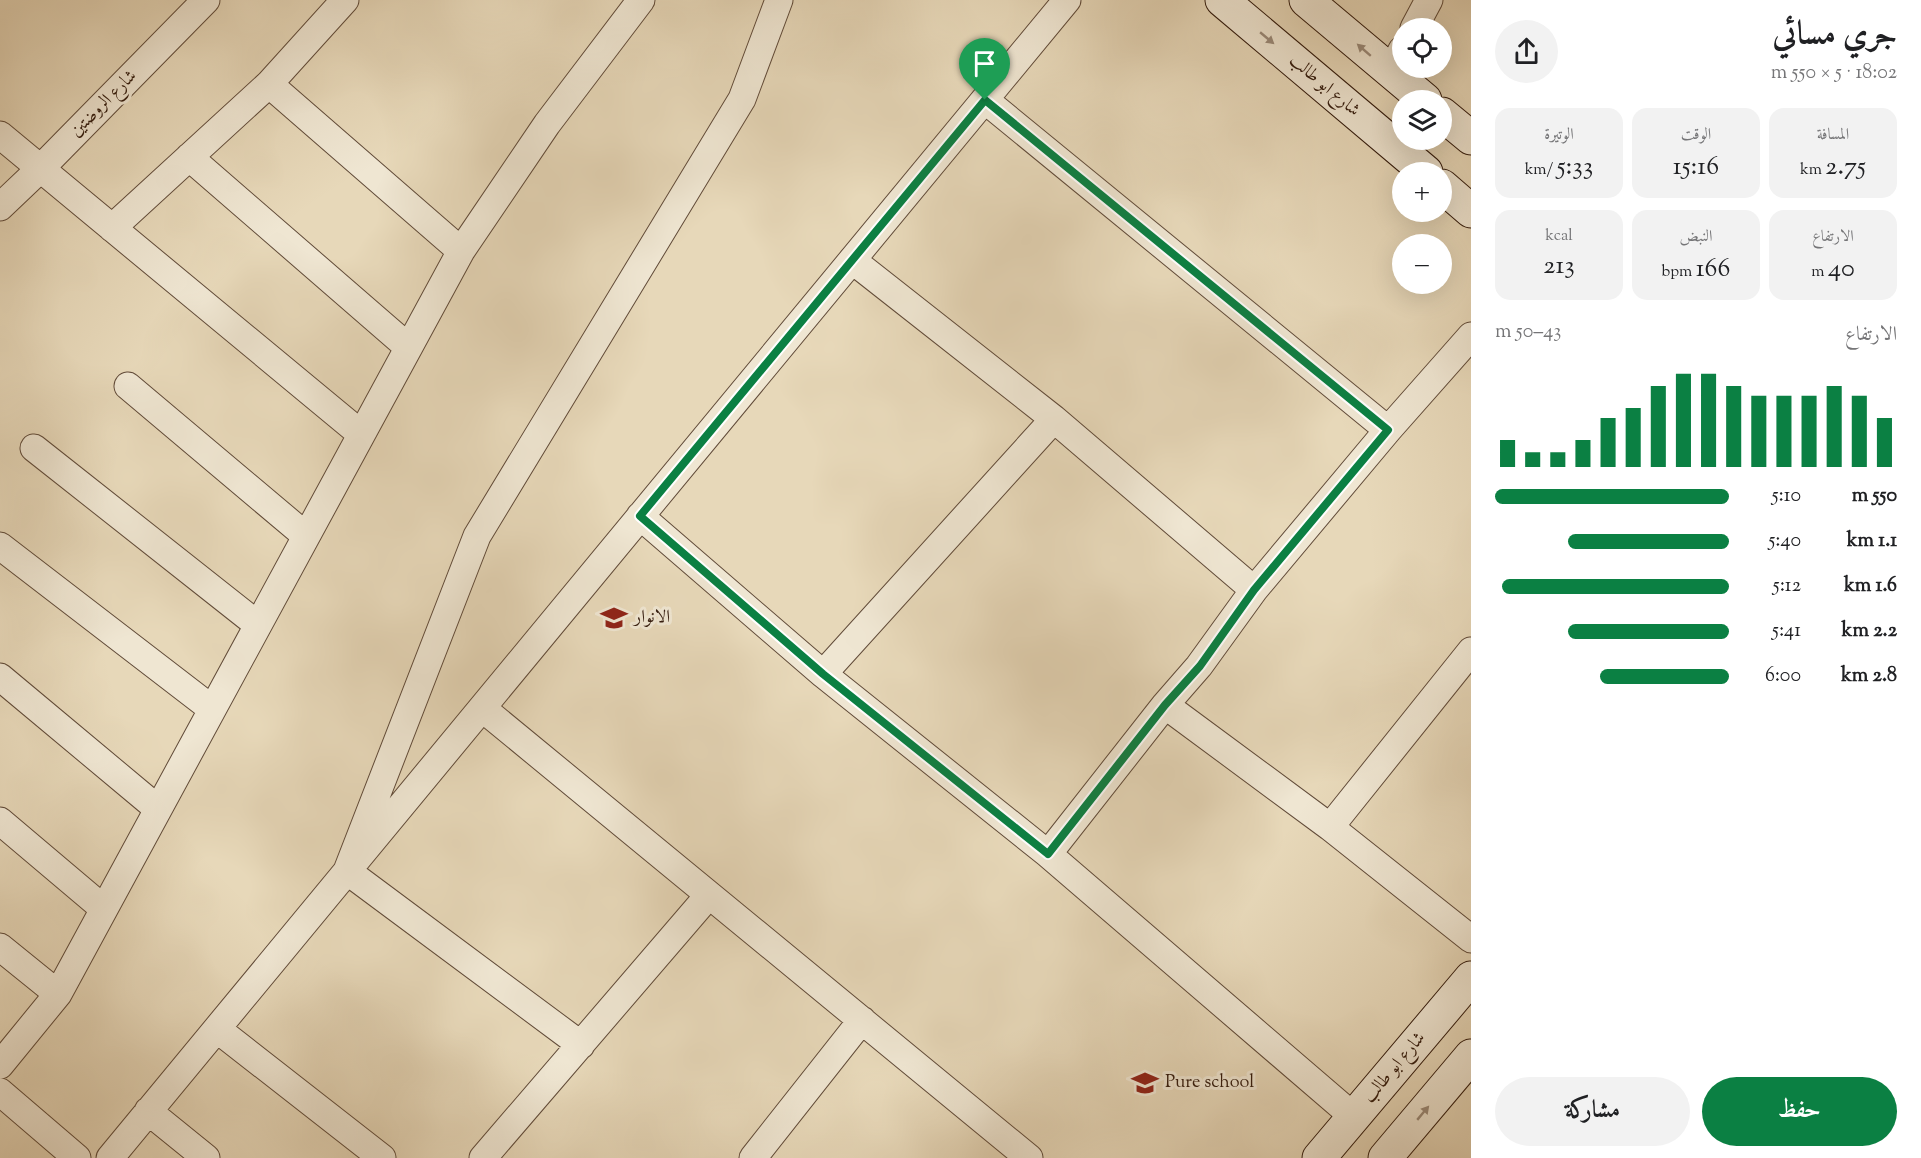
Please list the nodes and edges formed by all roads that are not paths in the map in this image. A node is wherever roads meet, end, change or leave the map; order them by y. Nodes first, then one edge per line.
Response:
1 (206, 0) edge
2 (345, 0) edge
3 (641, 0) edge
4 (779, 0) edge
5 (1067, 0) edge
6 (1222, 0) edge
7 (1429, 0) edge
8 (1313, 3) edge
9 (1419, 18) edge
10 (1392, 58) edge
11 (269, 84) junction
12 (985, 100) junction
13 (1452, 122) edge
14 (0, 135) edge
15 (1471, 136) edge
16 (189, 157) junction
17 (1414, 162) edge
18 (41, 168) junction
19 (1452, 195) edge
20 (0, 207) edge
21 (1471, 211) edge
22 (112, 228) junction
23 (460, 251) junction
24 (852, 260) junction
25 (1471, 336) edge
26 (408, 347) junction
27 (128, 386) dead end
28 (1054, 419) junction
29 (1388, 430) junction
30 (362, 434) junction
31 (34, 448) dead end
32 (640, 516) junction
33 (306, 536) junction
34 (0, 546) edge
35 (1254, 590) junction
36 (258, 625) junction
37 (1471, 651) edge
38 (823, 674) junction
39 (0, 677) edge
40 (1165, 705) junction
41 (482, 708) junction
42 (212, 709) junction
43 (158, 809) junction
44 (0, 822) edge
45 (1330, 827) junction
46 (1048, 854) junction
47 (347, 871) junction
48 (709, 895) junction
49 (104, 909) junction
50 (1471, 939) edge
51 (0, 947) edge
52 (1471, 978) edge
53 (58, 994) junction
54 (861, 1020) junction
55 (217, 1029) junction
56 (581, 1045) junction
57 (1471, 1056) edge
58 (0, 1065) edge
59 (0, 1092) edge
60 (148, 1111) junction
61 (1354, 1117) junction
62 (77, 1158) edge
63 (110, 1158) edge
64 (206, 1158) edge
65 (382, 1158) edge
66 (483, 1158) edge
67 (753, 1158) edge
68 (1029, 1158) edge
69 (1319, 1158) edge
70 (1385, 1158) edge

1 - 18 street, شارع الروضتين
2 - 11 street
3 - 23 street
4 - 47 street
5 - 12 street
6 -> 17 street, شارع ابو طالب
7 - 9 street
10 -> 8 street
11 - 16 street
11 - 23 street
12 - 24 street
12 - 29 street
13 - 15 street
14 - 18 street
16 - 22 street
16 - 26 street
18 - 20 street, شارع الروضتين
18 - 22 street
19 - 21 street
22 - 30 street
23 - 26 street
24 - 28 street
24 - 32 street
25 - 29 street
26 - 30 street
27 - 33 street
28 - 35 street
28 - 38 street
29 - 35 street
30 - 33 street
31 - 36 street
32 - 38 street
32 - 41 street
33 - 36 street
34 - 42 street
35 - 40 street
36 - 42 street
37 - 45 street
38 - 46 street
39 - 43 street
40 - 45 street
40 - 46 street
41 - 47 street
41 - 48 street
42 - 43 street
43 - 49 street
44 - 49 street
45 - 50 street
46 - 61 street
47 - 55 street
47 - 56 street
48 - 54 street
48 - 56 street
49 - 53 street
51 - 53 street
52 - 61 street, شارع ابو طالب
53 - 58 street
54 - 67 street
54 - 68 street
55 - 60 street
55 - 65 street
56 - 66 street
70 -> 57 street
59 - 62 street
60 - 63 street
60 - 64 street
61 - 69 street, شارع ابو طالب

